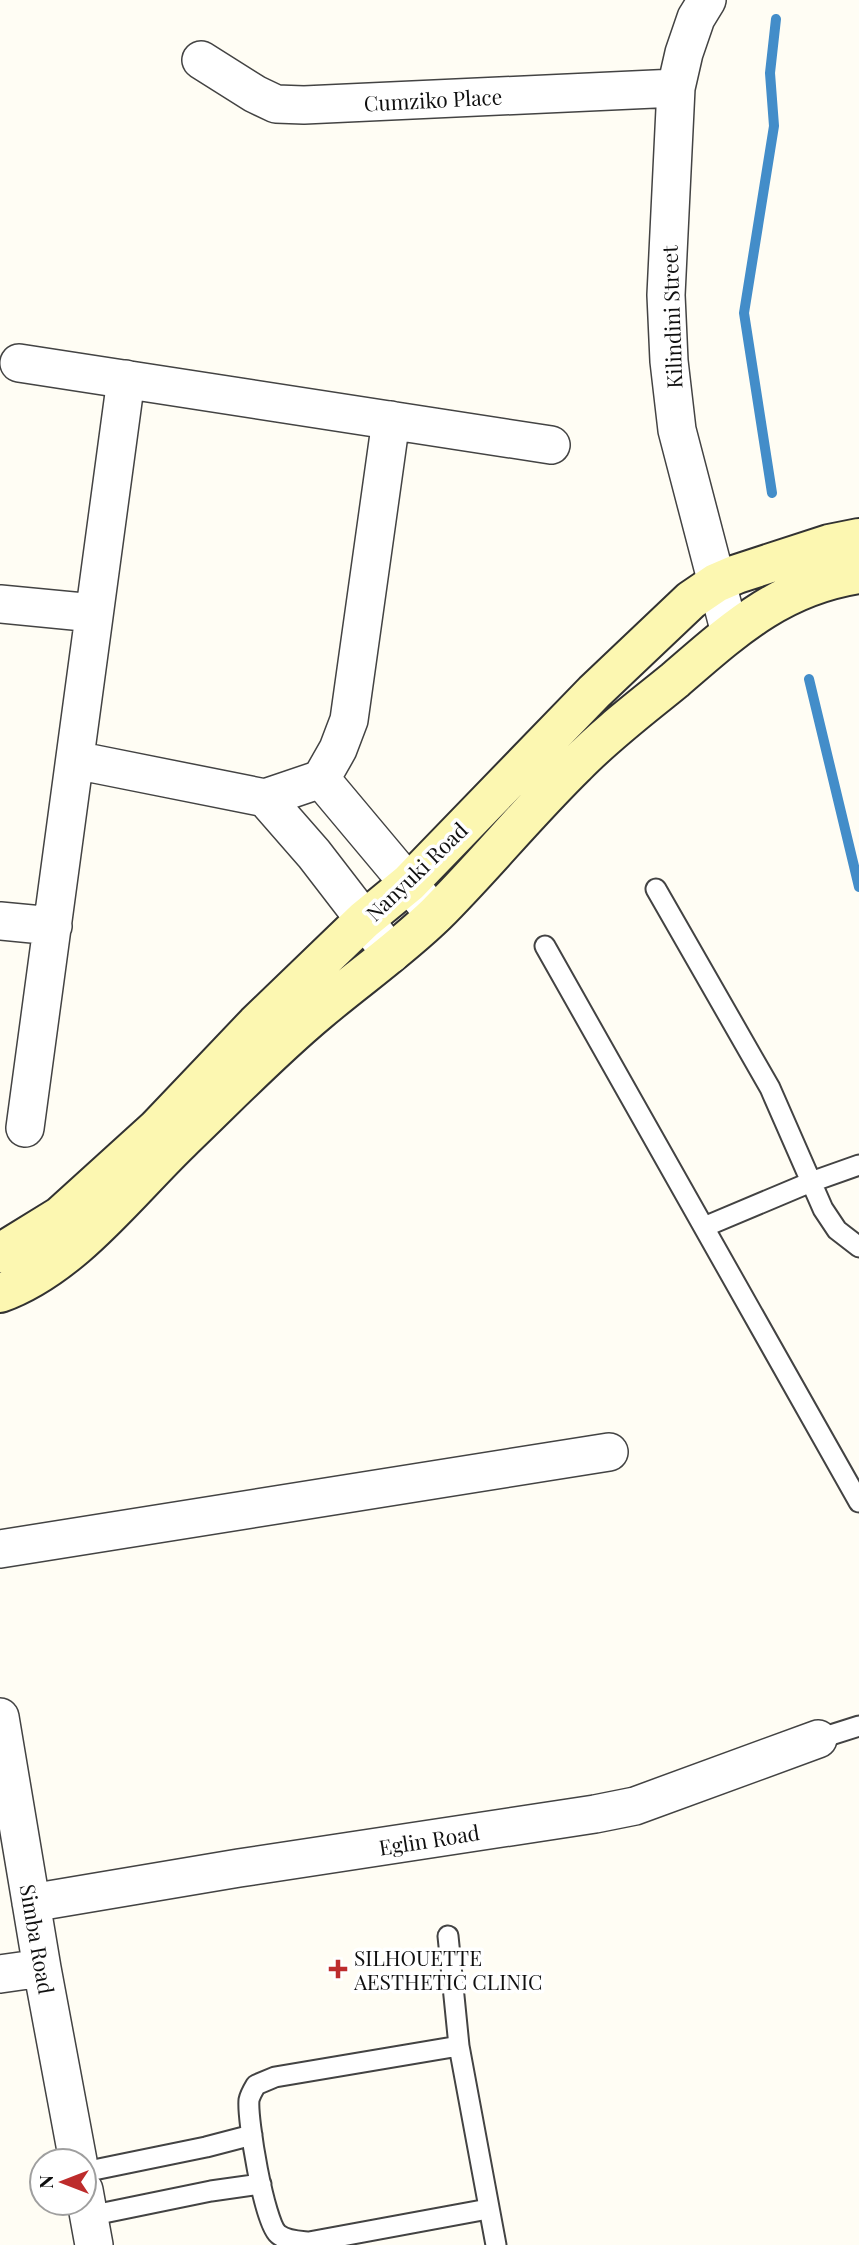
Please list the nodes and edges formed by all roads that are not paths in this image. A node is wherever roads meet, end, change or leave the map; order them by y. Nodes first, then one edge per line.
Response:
1 (707, 0) edge
2 (201, 60) dead end
3 (676, 88) junction
4 (19, 363) dead end
5 (126, 379) junction
6 (391, 420) junction
7 (551, 444) dead end
8 (859, 538) edge
9 (859, 574) edge
10 (716, 583) junction
11 (0, 604) edge
12 (94, 613) junction
13 (730, 633) junction
14 (75, 760) junction
15 (321, 779) junction
16 (265, 798) junction
17 (408, 883) junction
18 (656, 889) dead end
19 (435, 915) junction
20 (365, 920) junction
21 (0, 921) edge
22 (52, 926) junction
23 (545, 946) dead end
24 (391, 954) junction
25 (25, 1128) dead end
26 (859, 1165) edge
27 (811, 1182) junction
28 (704, 1227) junction
29 (859, 1247) edge
30 (0, 1253) edge
31 (0, 1293) edge
32 (609, 1452) dead end
33 (859, 1502) edge
34 (0, 1549) edge
35 (0, 1717) edge
36 (859, 1726) edge
37 (818, 1739) joint
38 (31, 1903) junction
39 (448, 1936) dead end
40 (42, 1968) junction
41 (0, 1974) edge
42 (458, 2046) junction
43 (252, 2134) junction
44 (75, 2147) edge
45 (98, 2169) edge
46 (261, 2184) junction
47 (488, 2209) junction
48 (98, 2215) edge
49 (496, 2245) edge

1 - 3 street, Kilindini Street
2 - 3 street, Cumziko Place
3 - 10 street, Kilindini Street
4 - 5 street
5 - 6 street
5 - 12 street
6 - 7 street
6 - 15 street
8 - 10 main road, Nanyuki Road
9 - 13 main road, Nanyuki Road
10 - 13 street, Kilindini Street
10 - 17 main road, Nanyuki Road
11 - 12 street
12 - 14 street
13 - 19 main road, Nanyuki Road
14 - 16 street
14 - 22 street
15 - 16 street
15 - 17 street
16 - 20 street
17 - 19 street
17 - 20 main road, Nanyuki Road
18 - 27 lane
19 - 24 main road, Nanyuki Road
20 - 24 street
20 - 30 main road, Nanyuki Road
21 - 22 street
22 - 25 street
23 - 28 lane
24 - 31 main road, Nanyuki Road
26 - 27 lane
27 - 28 lane
27 - 29 lane
28 - 33 lane
32 - 34 street
35 - 38 street, Simba Road
36 - 37 lane
37 - 38 street, Eglin Road
38 - 40 street, Simba Road
39 - 42 lane
40 - 41 street
40 - 44 street, Simba Road
42 - 43 lane
42 - 47 lane
43 - 45 lane
43 - 46 lane
46 - 47 lane
46 - 48 lane
47 - 49 lane

